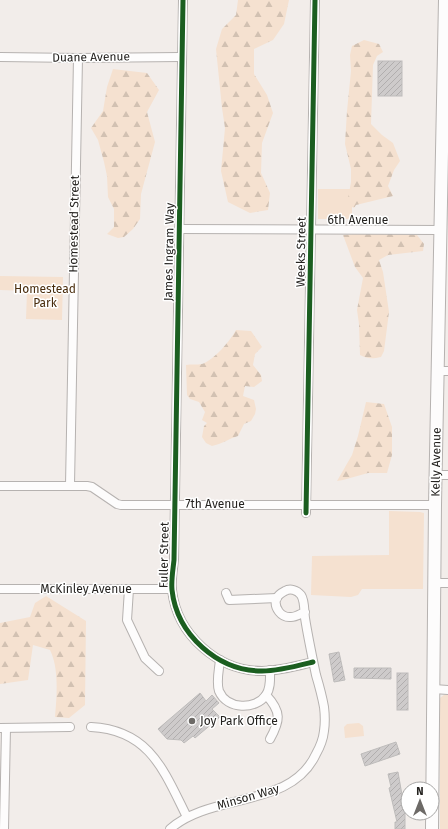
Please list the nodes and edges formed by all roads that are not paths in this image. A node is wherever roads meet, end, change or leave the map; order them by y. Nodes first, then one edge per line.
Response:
1 (183, 0) edge
2 (315, 0) edge
3 (445, 0) edge
4 (0, 57) edge
5 (182, 57) junction
6 (78, 58) junction
7 (180, 229) junction
8 (311, 229) junction
9 (441, 230) junction
10 (443, 371) edge
11 (442, 475) edge
12 (70, 485) junction
13 (0, 486) edge
14 (175, 504) junction
15 (306, 504) junction
16 (435, 505) junction
17 (306, 513) dead end
18 (435, 583) junction
19 (448, 583) edge
20 (0, 589) edge
21 (129, 589) junction
22 (172, 589) junction
23 (226, 593) dead end
24 (276, 598) junction
25 (305, 612) junction
26 (220, 660) junction
27 (314, 662) junction
28 (270, 670) junction
29 (159, 671) dead end
30 (434, 689) junction
31 (448, 690) edge
32 (266, 695) junction
33 (70, 727) dead end
34 (91, 727) dead end
35 (3, 728) edge
36 (270, 740) dead end
37 (187, 816) junction
38 (4, 829) edge
39 (170, 829) edge
40 (432, 829) edge

1 - 5 street, James Ingram Way
2 - 8 street, Weeks Street
3 - 9 main road, Kelly Avenue
4 - 6 street, Duane Avenue
5 - 6 street, Duane Avenue
5 - 7 street, James Ingram Way
6 - 12 street, Homestead Street
7 - 8 street, 6th Avenue
7 - 14 street, James Ingram Way
8 - 9 street, 6th Avenue
8 - 15 street, Weeks Street
9 - 10 main road, Kelly Avenue
10 - 11 main road, Kelly Avenue
11 - 16 main road, Kelly Avenue
12 - 13 street, 7th Avenue
12 - 14 street, 7th Avenue
14 - 15 street, 7th Avenue
14 - 22 street, Fuller Street
15 - 16 street, 7th Avenue
15 - 17 street, Weeks Street
16 - 18 main road, Kelly Avenue
18 - 19 street
18 - 30 main road, Kelly Avenue
20 - 21 street, McKinley Avenue
21 - 22 street, McKinley Avenue
21 - 29 street
22 - 26 street, Fuller Street
23 - 24 street
24 - 25 street
24 - 25 street, Minson Way
25 - 27 street, Minson Way
26 - 28 street, Fuller Street
26 - 32 street
27 - 28 street, Fuller Street
27 - 37 street, Minson Way
28 - 32 street
30 - 31 street
30 - 40 main road, Kelly Avenue
32 - 36 street
33 - 35 street
34 - 37 street
35 - 38 street
37 - 39 street, Minson Way

